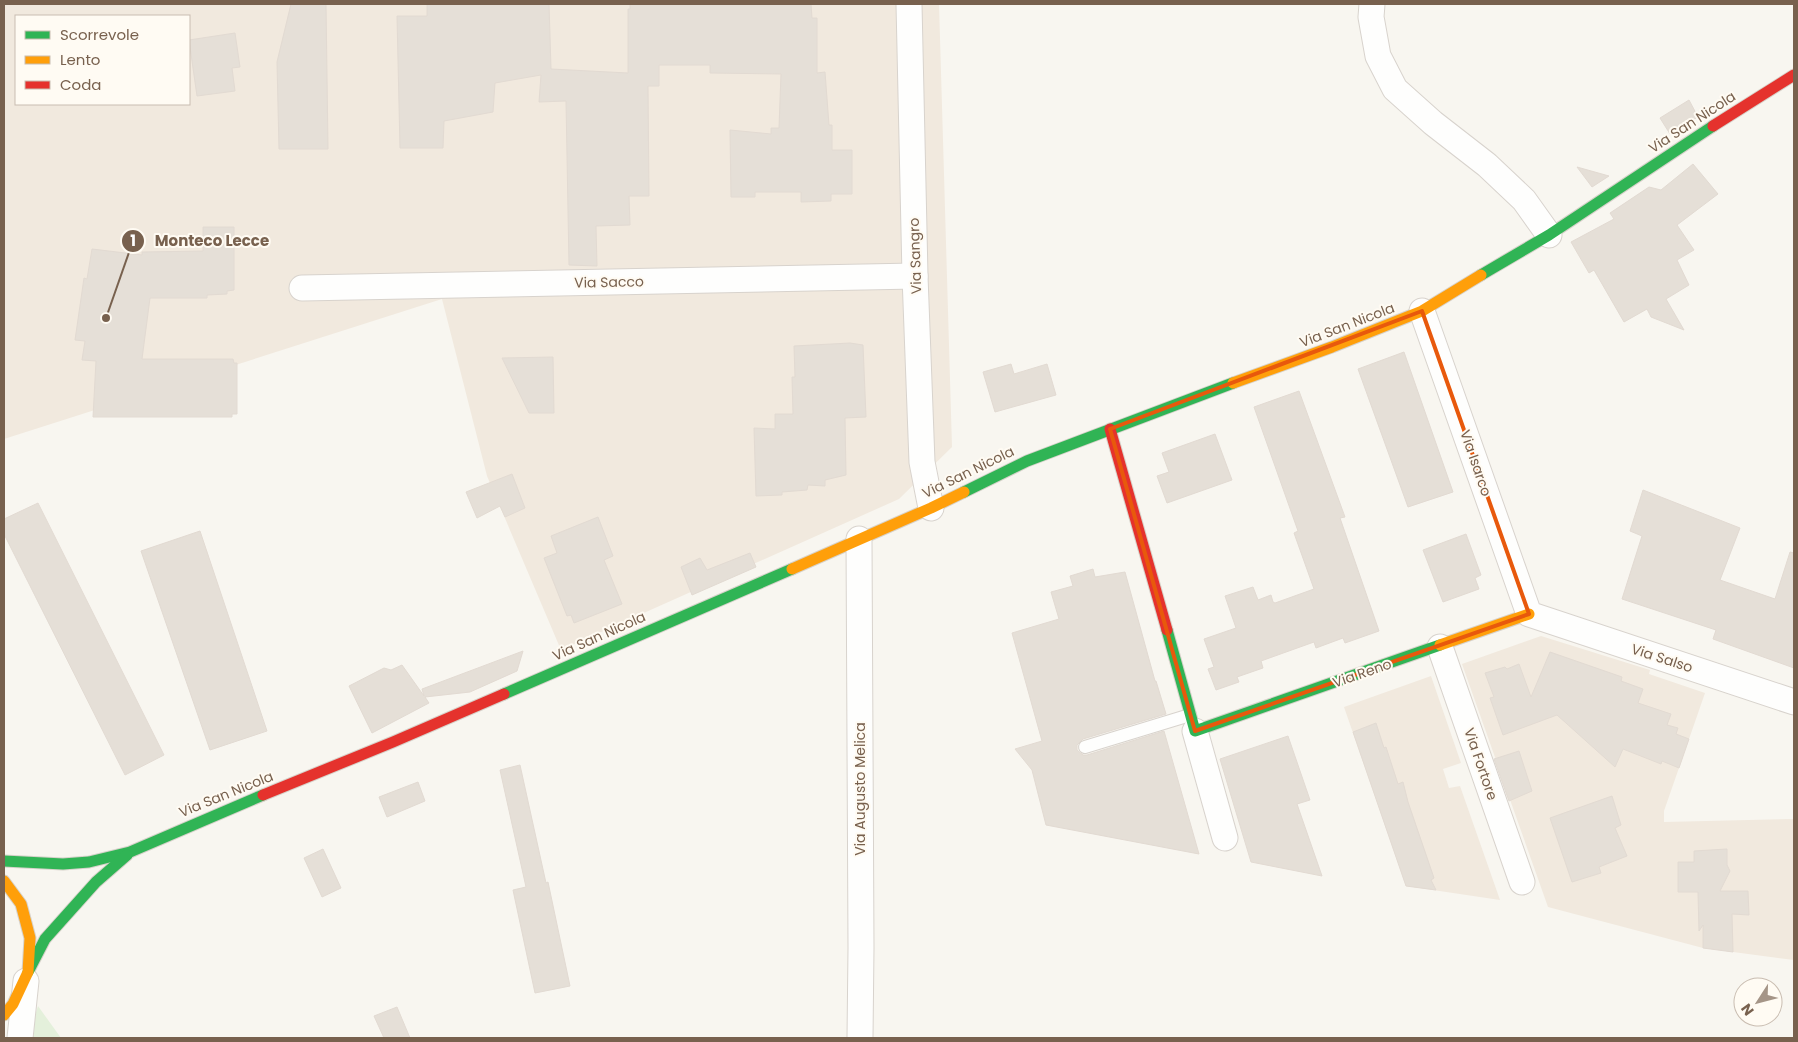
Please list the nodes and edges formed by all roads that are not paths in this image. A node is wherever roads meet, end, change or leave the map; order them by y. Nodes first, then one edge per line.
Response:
1 (909, 4) edge
2 (1372, 4) edge
3 (1794, 75) edge
4 (1549, 235) junction
5 (916, 276) junction
6 (302, 288) dead end
7 (1422, 311) junction
8 (1110, 429) junction
9 (931, 508) junction
10 (859, 539) junction
11 (1529, 614) junction
12 (1440, 646) junction
13 (1794, 702) edge
14 (1192, 723) junction
15 (1085, 746) dead end
16 (1225, 838) dead end
17 (130, 852) junction
18 (4, 861) edge
19 (4, 881) edge
20 (1522, 882) dead end
21 (28, 972) junction
22 (4, 1015) edge
23 (20, 1038) edge
24 (860, 1038) edge

1 - 5 street, Via Sangro
2 - 4 street
3 - 4 street, Via San Nicola
4 - 7 street, Via San Nicola
5 - 6 street, Via Sacco
5 - 9 street, Via Sangro
7 - 8 street, Via San Nicola
7 - 11 street, Via Isarco
8 - 9 street, Via San Nicola
8 - 14 street
9 - 10 street, Via San Nicola
10 - 17 street, Via San Nicola
10 - 24 street, Via Augusto Melica
11 - 12 street, Via Reno
11 - 13 street, Via Salso
12 - 14 street, Via Reno
12 - 20 street, Via Fortore
14 - 15 lane
14 - 16 street
17 - 18 street, Via San Nicola
17 - 21 street, Via San Nicola
19 - 21 street, Via San Nicola
21 - 22 street, Via San Nicola
21 - 23 street

